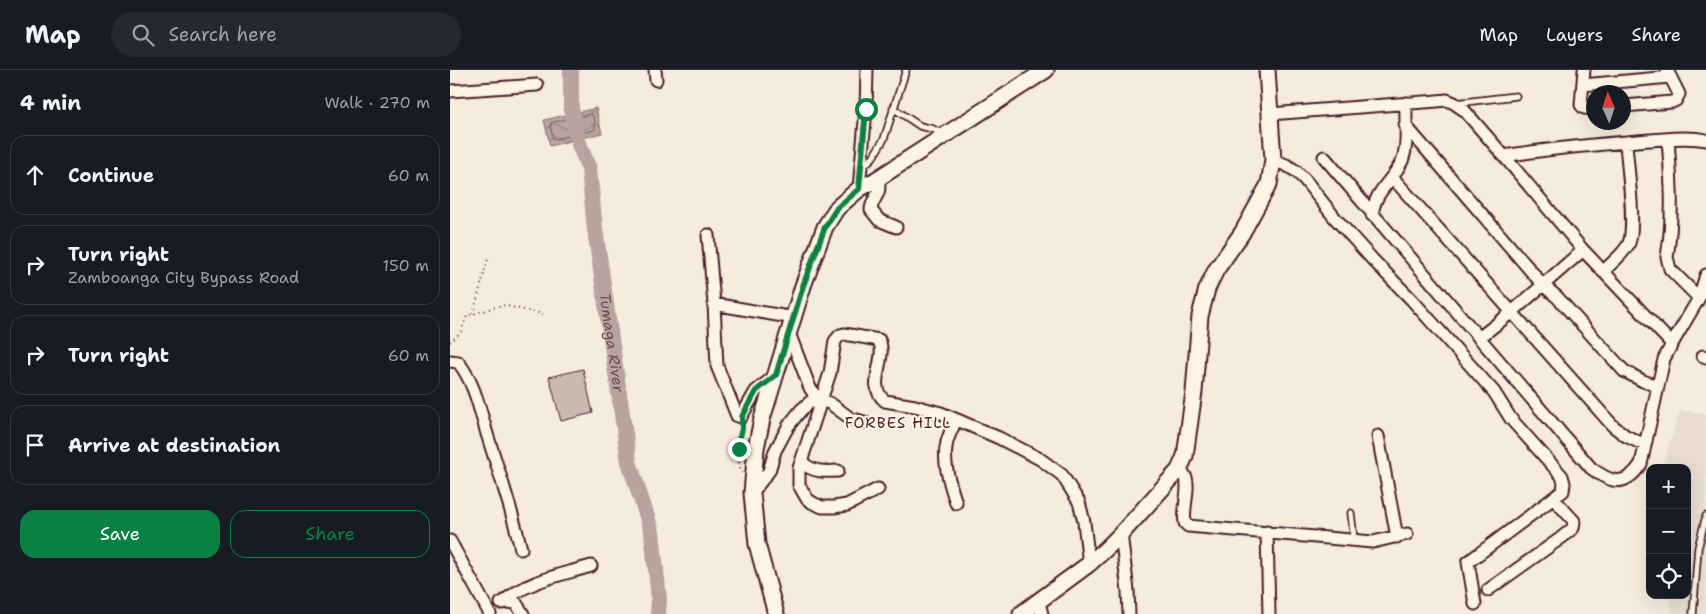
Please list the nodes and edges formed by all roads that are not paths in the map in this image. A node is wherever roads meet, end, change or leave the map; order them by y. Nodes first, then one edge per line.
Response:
1 (867, 70) edge
2 (906, 70) edge
3 (1046, 70) edge
4 (1267, 70) edge
5 (1584, 70) edge
6 (1668, 73) edge
7 (537, 85) dead end
8 (1583, 85) junction
9 (450, 91) edge
10 (1516, 96) dead end
11 (1406, 103) junction
12 (1454, 103) junction
13 (1631, 105) edge
14 (893, 108) junction
15 (1586, 108) edge
16 (1270, 114) junction
17 (1405, 125) junction
18 (946, 135) junction
19 (1668, 139) junction
20 (1706, 140) edge
21 (1626, 142) junction
22 (1504, 156) junction
23 (1324, 157) dead end
24 (1273, 160) junction
25 (861, 170) junction
26 (1392, 177) junction
27 (878, 178) junction
28 (859, 189) junction
29 (1372, 214) junction
30 (896, 227) dead end
31 (708, 235) dead end
32 (1583, 250) junction
33 (1603, 272) junction
34 (1706, 276) edge
35 (1543, 285) junction
36 (1699, 298) junction
37 (714, 304) junction
38 (738, 308) junction
39 (1512, 312) junction
40 (794, 318) junction
41 (716, 323) junction
42 (789, 333) junction
43 (1479, 338) junction
44 (1672, 344) junction
45 (450, 361) edge
46 (776, 375) junction
47 (1657, 386) junction
48 (820, 398) junction
49 (956, 420) junction
50 (864, 422) dead end
51 (1378, 436) dead end
52 (1645, 445) junction
53 (802, 462) junction
54 (1179, 470) junction
55 (838, 471) dead end
56 (878, 489) dead end
57 (752, 490) junction
58 (1554, 498) junction
59 (956, 503) dead end
60 (1351, 513) dead end
61 (1706, 516) edge
62 (1266, 532) junction
63 (1121, 534) junction
64 (1354, 540) junction
65 (450, 541) edge
66 (521, 549) dead end
67 (1089, 564) junction
68 (591, 566) dead end
69 (1488, 590) dead end
70 (502, 603) junction
71 (1475, 604) dead end
72 (1040, 608) edge
73 (489, 611) edge
74 (522, 614) edge
75 (776, 614) edge
76 (1022, 614) edge
77 (1129, 614) edge
78 (1269, 614) edge
79 (1693, 614) edge

1 - 25 street
2 - 14 lane
3 - 18 main road
4 - 16 main road
5 - 8 street
6 - 8 street
6 - 13 street
7 - 9 street
8 - 15 street
10 - 12 lane
11 - 12 street
11 - 16 street
11 - 17 street
12 - 22 street
14 - 18 lane
14 - 25 lane
16 - 24 main road
17 - 26 street
17 - 35 street
18 - 27 main road
19 - 20 street
19 - 21 street
19 - 36 street
21 - 22 street
21 - 33 street
22 - 32 street
23 - 29 street
24 - 54 main road
24 - 58 street
25 - 28 street
26 - 29 street
26 - 39 street
27 - 28 main road
27 - 30 street
28 - 40 main road
29 - 43 street
31 - 37 street
32 - 33 street
32 - 35 street
33 - 44 street
34 - 36 street
35 - 39 street
35 - 47 street
36 - 44 street
37 - 38 street
37 - 41 street
38 - 40 street
38 - 41 street
39 - 43 street
39 - 52 street
40 - 42 main road
41 - 46 street
42 - 46 main road
42 - 48 street
43 - 52 street
44 - 47 street
45 - 66 street
46 - 57 main road
47 - 52 street
48 - 49 street
48 - 50 street
48 - 53 street
48 - 57 street
49 - 59 street
49 - 67 street
51 - 64 street
53 - 55 street
53 - 56 street
54 - 62 street
54 - 63 main road
57 - 75 main road
58 - 69 street
58 - 71 street
60 - 64 lane
61 - 79 lane
62 - 64 street
62 - 78 street
63 - 67 main road
63 - 77 street
65 - 73 street
67 - 72 main road
68 - 70 street
70 - 73 street
70 - 74 street
72 - 76 main road

